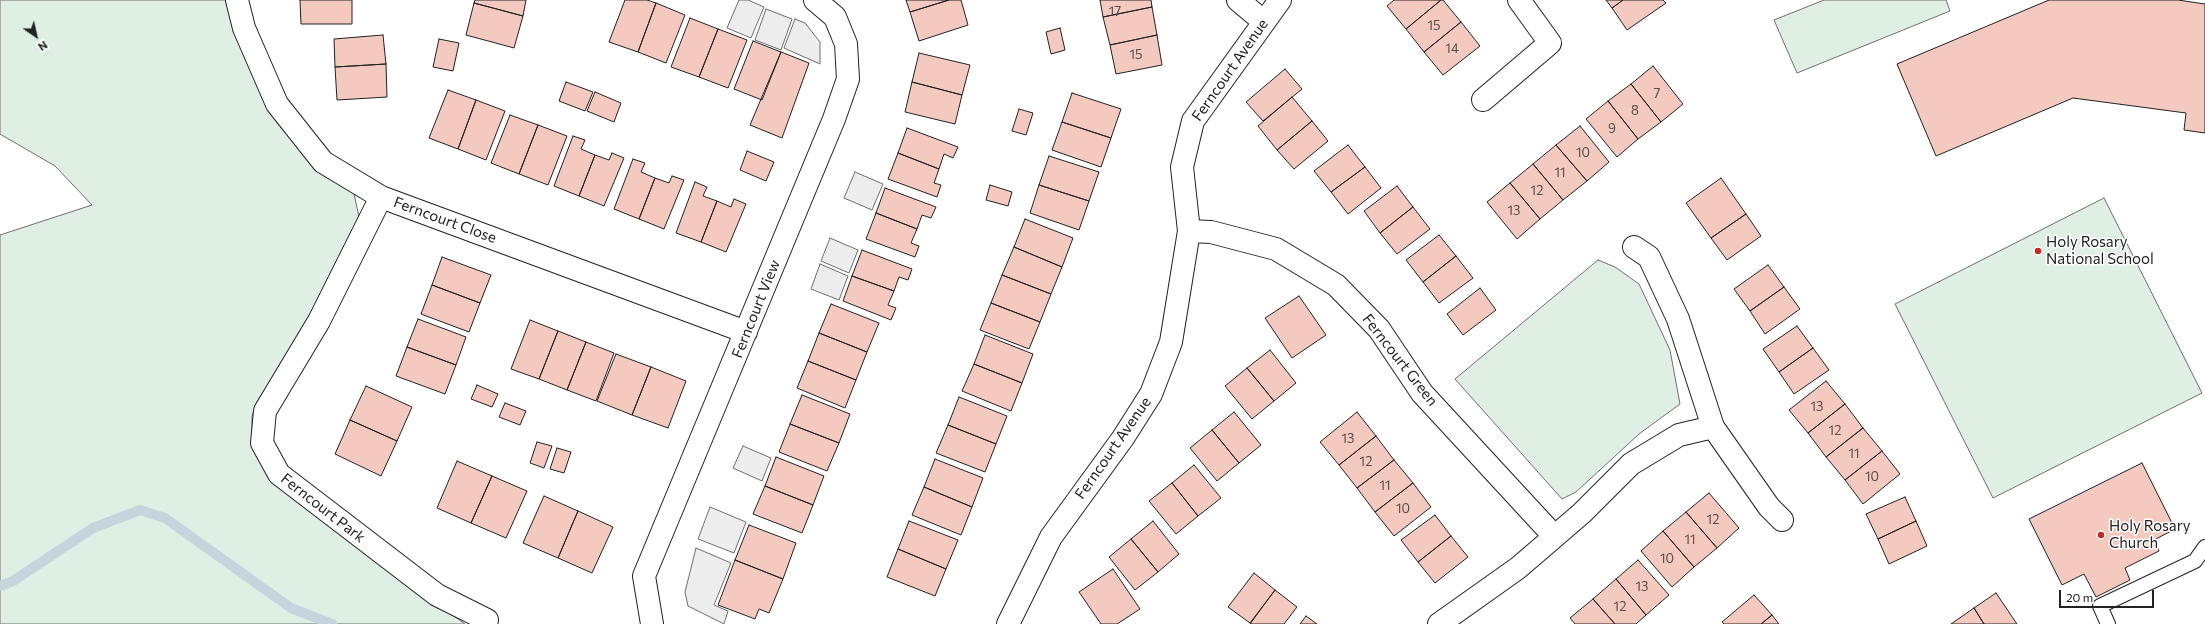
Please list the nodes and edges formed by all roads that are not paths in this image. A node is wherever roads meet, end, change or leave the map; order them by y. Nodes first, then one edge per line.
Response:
1 (237, 0) edge
2 (815, 0) edge
3 (1238, 0) edge
4 (1280, 0) edge
5 (1519, 0) edge
6 (1263, 21) junction
7 (1483, 100) dead end
8 (381, 196) junction
9 (1189, 231) junction
10 (1634, 247) dead end
11 (746, 332) junction
12 (1713, 427) junction
13 (1782, 520) dead end
14 (1554, 536) junction
15 (2205, 547) edge
16 (487, 620) dead end
17 (652, 624) edge
18 (1008, 624) edge
19 (1439, 624) edge
20 (2108, 624) edge

1 - 8 street, Ferncourt Close
2 - 11 street, Ferncourt View
3 - 6 street
4 - 6 street, Ferncourt Avenue
5 - 7 street
6 - 9 street, Ferncourt Avenue
8 - 11 street, Ferncourt Close
8 - 16 street, Ferncourt Park
9 - 14 street, Ferncourt Green
9 - 18 street, Ferncourt Avenue
10 - 12 street
11 - 17 street, Ferncourt View
12 - 13 street
12 - 14 street
14 - 19 street
15 - 20 lane

